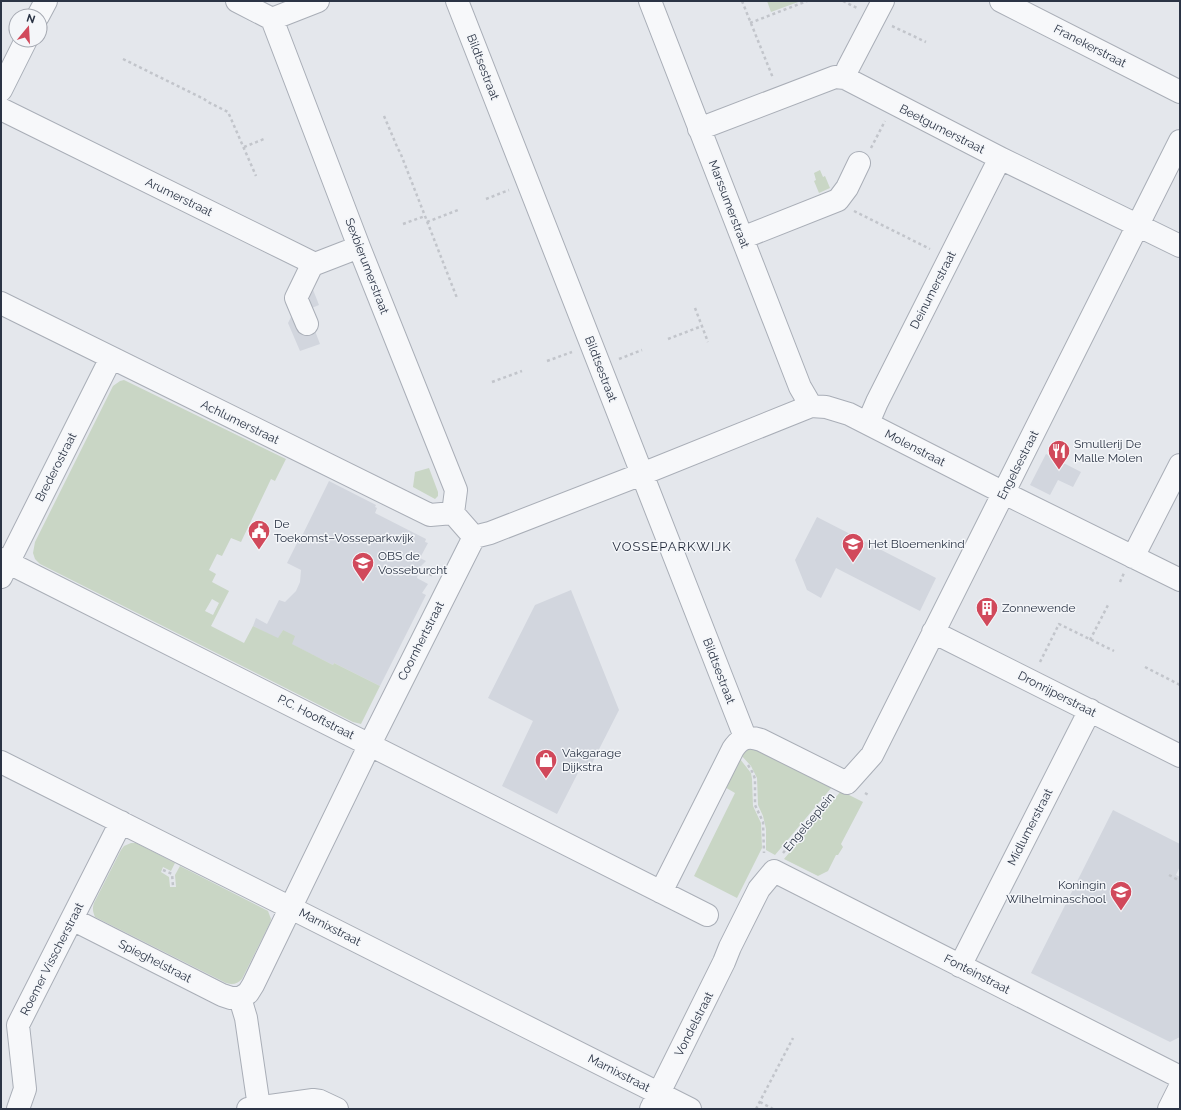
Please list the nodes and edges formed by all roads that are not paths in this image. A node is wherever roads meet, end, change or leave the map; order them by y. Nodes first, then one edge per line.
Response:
1 (237, 1) edge
2 (318, 1) edge
3 (457, 1) edge
4 (650, 1) edge
5 (882, 1) edge
6 (1001, 1) edge
7 (272, 19) junction
8 (22, 48) edge
9 (845, 78) junction
10 (1, 90) edge
11 (1180, 92) edge
12 (1, 109) edge
13 (699, 129) junction
14 (1180, 141) edge
15 (1000, 158) junction
16 (859, 163) road end
17 (1139, 225) junction
18 (742, 238) junction
19 (1180, 246) edge
20 (359, 247) junction
21 (313, 263) junction
22 (1, 303) edge
23 (307, 324) dead end
24 (111, 358) junction
25 (811, 406) junction
26 (868, 424) junction
27 (1180, 464) edge
28 (642, 474) junction
29 (1004, 493) junction
30 (453, 513) junction
31 (474, 537) junction
32 (1134, 557) junction
33 (3, 566) edge
34 (1180, 580) edge
35 (933, 632) junction
36 (1090, 710) junction
37 (370, 744) junction
38 (738, 745) junction
39 (1180, 756) edge
40 (1, 762) edge
41 (847, 783) joint
42 (121, 822) junction
43 (769, 862) joint
44 (661, 892) junction
45 (290, 908) junction
46 (707, 916) dead end
47 (72, 919) junction
48 (960, 966) junction
49 (240, 998) junction
50 (1180, 1077) edge
51 (1180, 1087) edge
52 (655, 1101) edge
53 (25, 1107) edge
54 (253, 1108) edge
55 (337, 1109) edge
56 (690, 1109) edge
57 (1169, 1109) edge

1 - 7 street
2 - 7 street
3 - 28 street, Bildtsestraat
4 - 13 street, Marssumerstraat
5 - 9 street
6 - 11 street, Franekerstraat
7 - 20 street, Sexbierumerstraat
8 - 10 street
9 - 13 street
9 - 15 street, Beetgumerstraat
12 - 21 street, Arumerstraat
13 - 18 street, Marssumerstraat
14 - 17 street, Engelsestraat
15 - 17 street, Beetgumerstraat
15 - 26 street, Deinumerstraat
16 - 18 street
17 - 19 street, Beetgumerstraat
17 - 29 street, Engelsestraat
18 - 25 street, Marssumerstraat
20 - 21 street
20 - 30 street, Sexbierumerstraat
21 - 23 street
22 - 24 street, Achlumerstraat
24 - 30 street, Achlumerstraat
24 - 33 street, Brederostraat
25 - 26 street, Molenstraat
25 - 28 street
26 - 29 street, Molenstraat
27 - 32 street
28 - 31 street
28 - 38 street, Bildtsestraat
29 - 32 street, Molenstraat
29 - 35 street, Engelsestraat
30 - 31 street
31 - 37 street, Coornhertstraat
32 - 34 street, Molenstraat
33 - 37 street, P.C. Hooftstraat
35 - 36 street, Dronrijperstraat
35 - 41 street, Engelsestraat
36 - 39 street, Dronrijperstraat
36 - 48 street, Midlumerstraat
37 - 44 street, P.C. Hooftstraat
37 - 45 street, Coornhertstraat
38 - 41 street, Engelseplein
38 - 44 street
40 - 42 street, Marnixstraat
42 - 45 street, Marnixstraat
42 - 47 street, Roemer Visscherstraat
43 - 48 street, Fonteinstraat
43 - 52 street, Vondelstraat
44 - 46 street
45 - 49 street, Coornhertstraat
45 - 52 street, Marnixstraat
47 - 49 street, Spieghelstraat
47 - 53 street, Roemer Visscherstraat
48 - 50 street, Fonteinstraat
49 - 54 street
51 - 57 street
52 - 56 street, Marnixstraat
54 - 55 street

